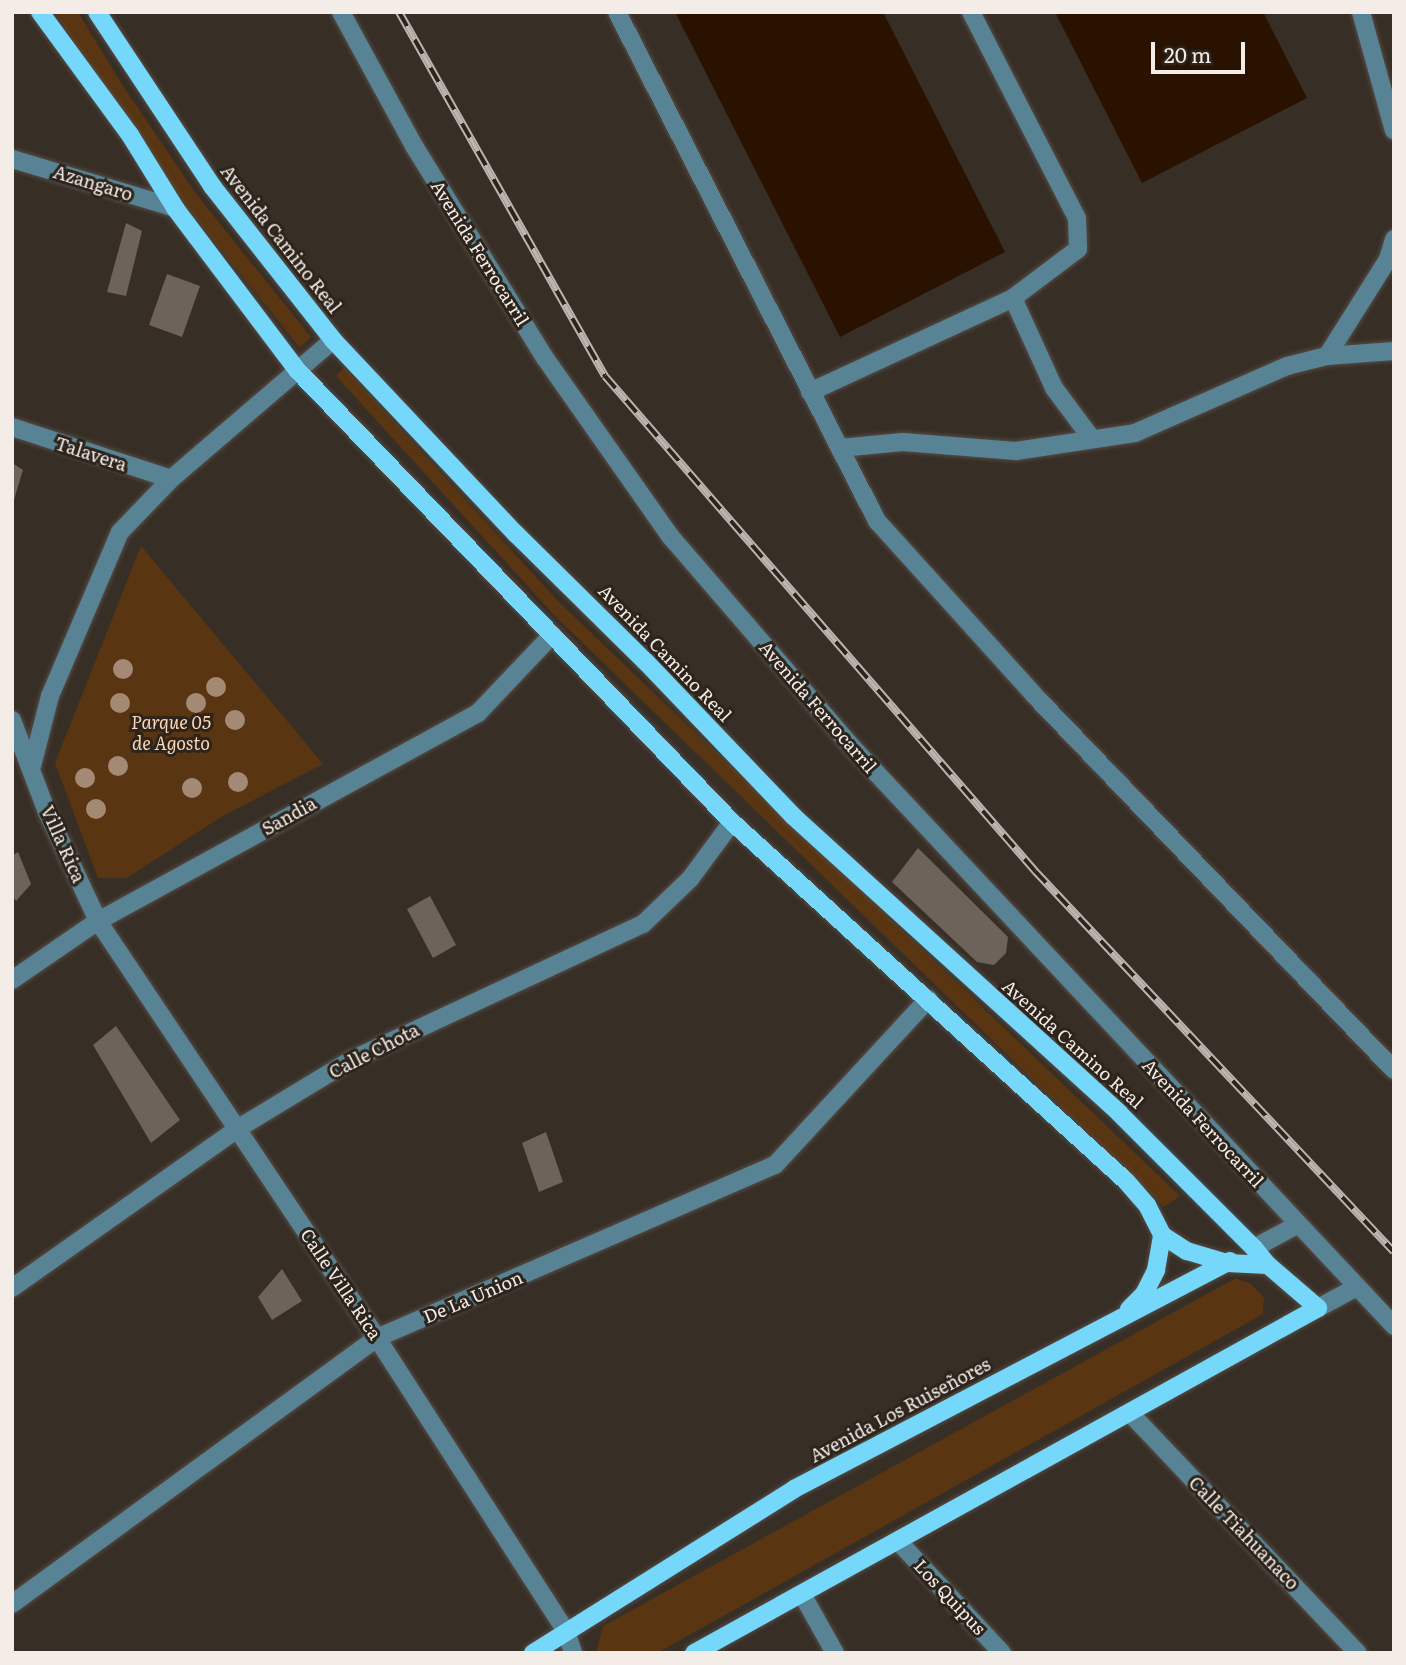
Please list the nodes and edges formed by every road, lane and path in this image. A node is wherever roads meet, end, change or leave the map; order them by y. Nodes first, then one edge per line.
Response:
1 (40, 12) edge
2 (97, 12) edge
3 (341, 12) edge
4 (617, 12) edge
5 (971, 12) edge
6 (1361, 12) edge
7 (1386, 69) edge
8 (1394, 131) edge
9 (12, 159) edge
10 (174, 208) junction
11 (1394, 239) edge
12 (1013, 298) junction
13 (333, 340) junction
14 (1394, 351) edge
15 (1327, 356) junction
16 (298, 371) junction
17 (810, 392) junction
18 (12, 427) edge
19 (1092, 439) junction
20 (840, 448) junction
21 (171, 479) junction
22 (552, 635) junction
23 (12, 720) edge
24 (32, 766) junction
25 (732, 822) junction
26 (98, 921) junction
27 (12, 980) edge
28 (929, 999) junction
29 (1394, 1070) edge
30 (237, 1129) junction
31 (1297, 1224) junction
32 (1162, 1235) junction
33 (1254, 1248) junction
34 (1227, 1263) junction
35 (1268, 1265) junction
36 (1357, 1287) junction
37 (12, 1288) edge
38 (1318, 1308) junction
39 (1118, 1320) junction
40 (1394, 1326) edge
41 (377, 1338) junction
42 (1130, 1413) junction
43 (898, 1541) junction
44 (802, 1594) junction
45 (12, 1604) edge
46 (566, 1632) junction
47 (533, 1653) edge
48 (573, 1653) edge
49 (695, 1653) edge
50 (835, 1653) edge
51 (1002, 1653) edge
52 (1359, 1653) edge

1 - 10 main road
2 - 13 main road, Avenida Camino Real
3 - 31 street, Avenida Ferrocarril
4 - 17 street
5 - 12 street
6 - 7 street
7 - 8 street
9 - 10 street, Azangaro
10 - 16 main road
11 - 15 street
12 - 17 street
12 - 19 street
13 - 16 street
13 - 33 main road, Avenida Camino Real
14 - 15 street
15 - 19 street
16 - 21 street
16 - 22 main road
17 - 20 street
18 - 21 street, Talavera
19 - 20 street
20 - 29 street
21 - 24 street
22 - 25 main road
22 - 26 street, Sandia
23 - 24 street, Villa Rica
24 - 26 street, Villa Rica
25 - 28 main road
25 - 30 street, Calle Chota
26 - 27 street, Sandia
26 - 30 street, Calle Villa Rica
28 - 32 main road
28 - 41 street, De La Union
30 - 37 street, Calle Chota
30 - 41 street, Calle Villa Rica
31 - 33 street, Avenida Los Ruiseñores
31 - 36 street, Avenida Ferrocarril
32 - 34 main road
32 - 39 main road
33 - 34 main road, Avenida Los Ruiseñores
33 - 35 main road, Avenida Camino Real
34 - 35 main road
34 - 39 main road, Avenida Los Ruiseñores
35 - 38 main road, Avenida Camino Real
36 - 38 street
36 - 40 street, Avenida Ferrocarril
38 - 42 main road
39 - 46 main road, Avenida Los Ruiseñores
41 - 45 street, De La Union
41 - 46 street, Calle Villa Rica
42 - 43 main road
42 - 52 street, Calle Tiahuanaco
43 - 44 main road
43 - 51 street, Los Quipus
44 - 49 main road
44 - 50 street
46 - 47 main road, Avenida Los Ruiseñores
46 - 48 street, Calle Villa Rica

